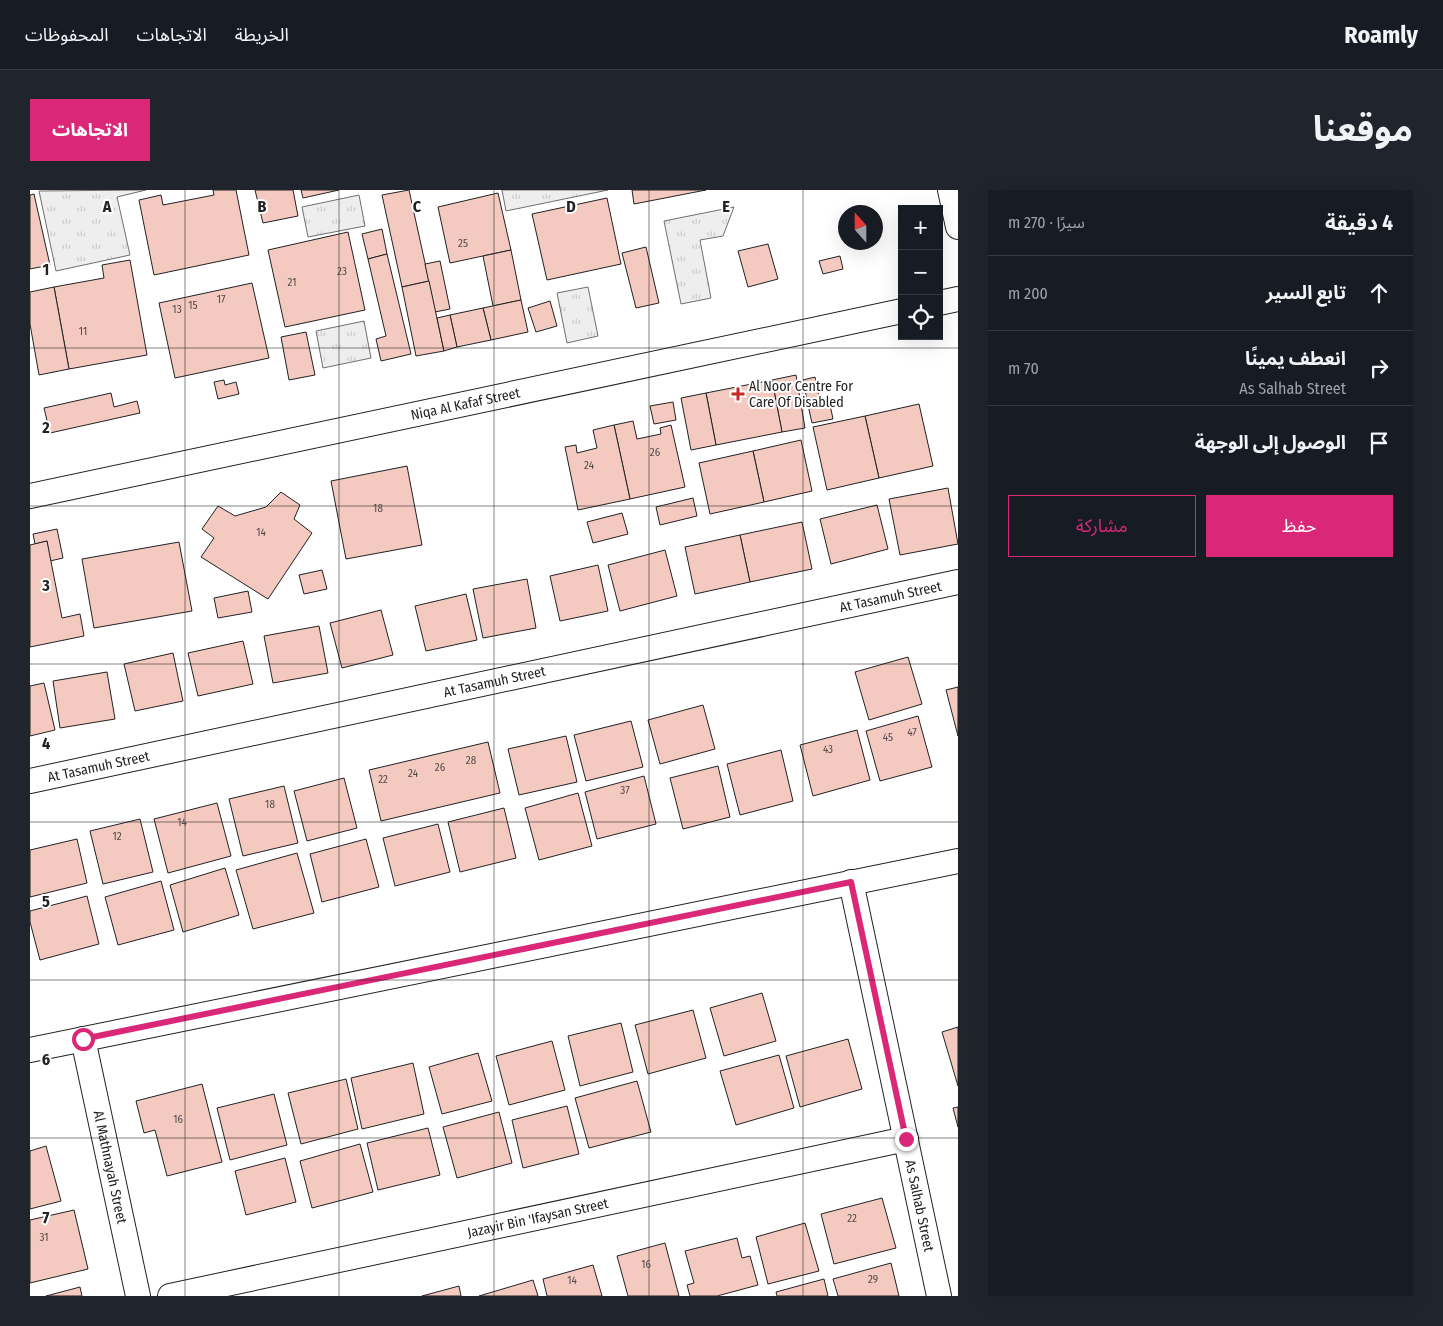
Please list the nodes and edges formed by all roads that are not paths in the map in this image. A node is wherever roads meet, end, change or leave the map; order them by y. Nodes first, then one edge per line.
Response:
1 (950, 190) edge
2 (958, 227) edge
3 (958, 299) edge
4 (943, 302) edge
5 (898, 312) edge
6 (30, 496) edge
7 (958, 582) edge
8 (30, 781) edge
9 (958, 861) edge
10 (851, 882) junction
11 (83, 1039) junction
12 (30, 1050) edge
13 (906, 1139) junction
14 (138, 1296) edge
15 (170, 1296) edge
16 (939, 1296) edge

1 - 2 street
3 - 4 street
5 - 6 street, Niqa Al Kafaf Street
7 - 8 street, At Tasamuh Street
9 - 10 street
10 - 11 street
10 - 13 street, As Salhab Street
11 - 12 street
11 - 14 street, Al Mathnayah Street
13 - 15 street, Jazayir Bin 'Ifaysan Street
13 - 16 street, As Salhab Street

